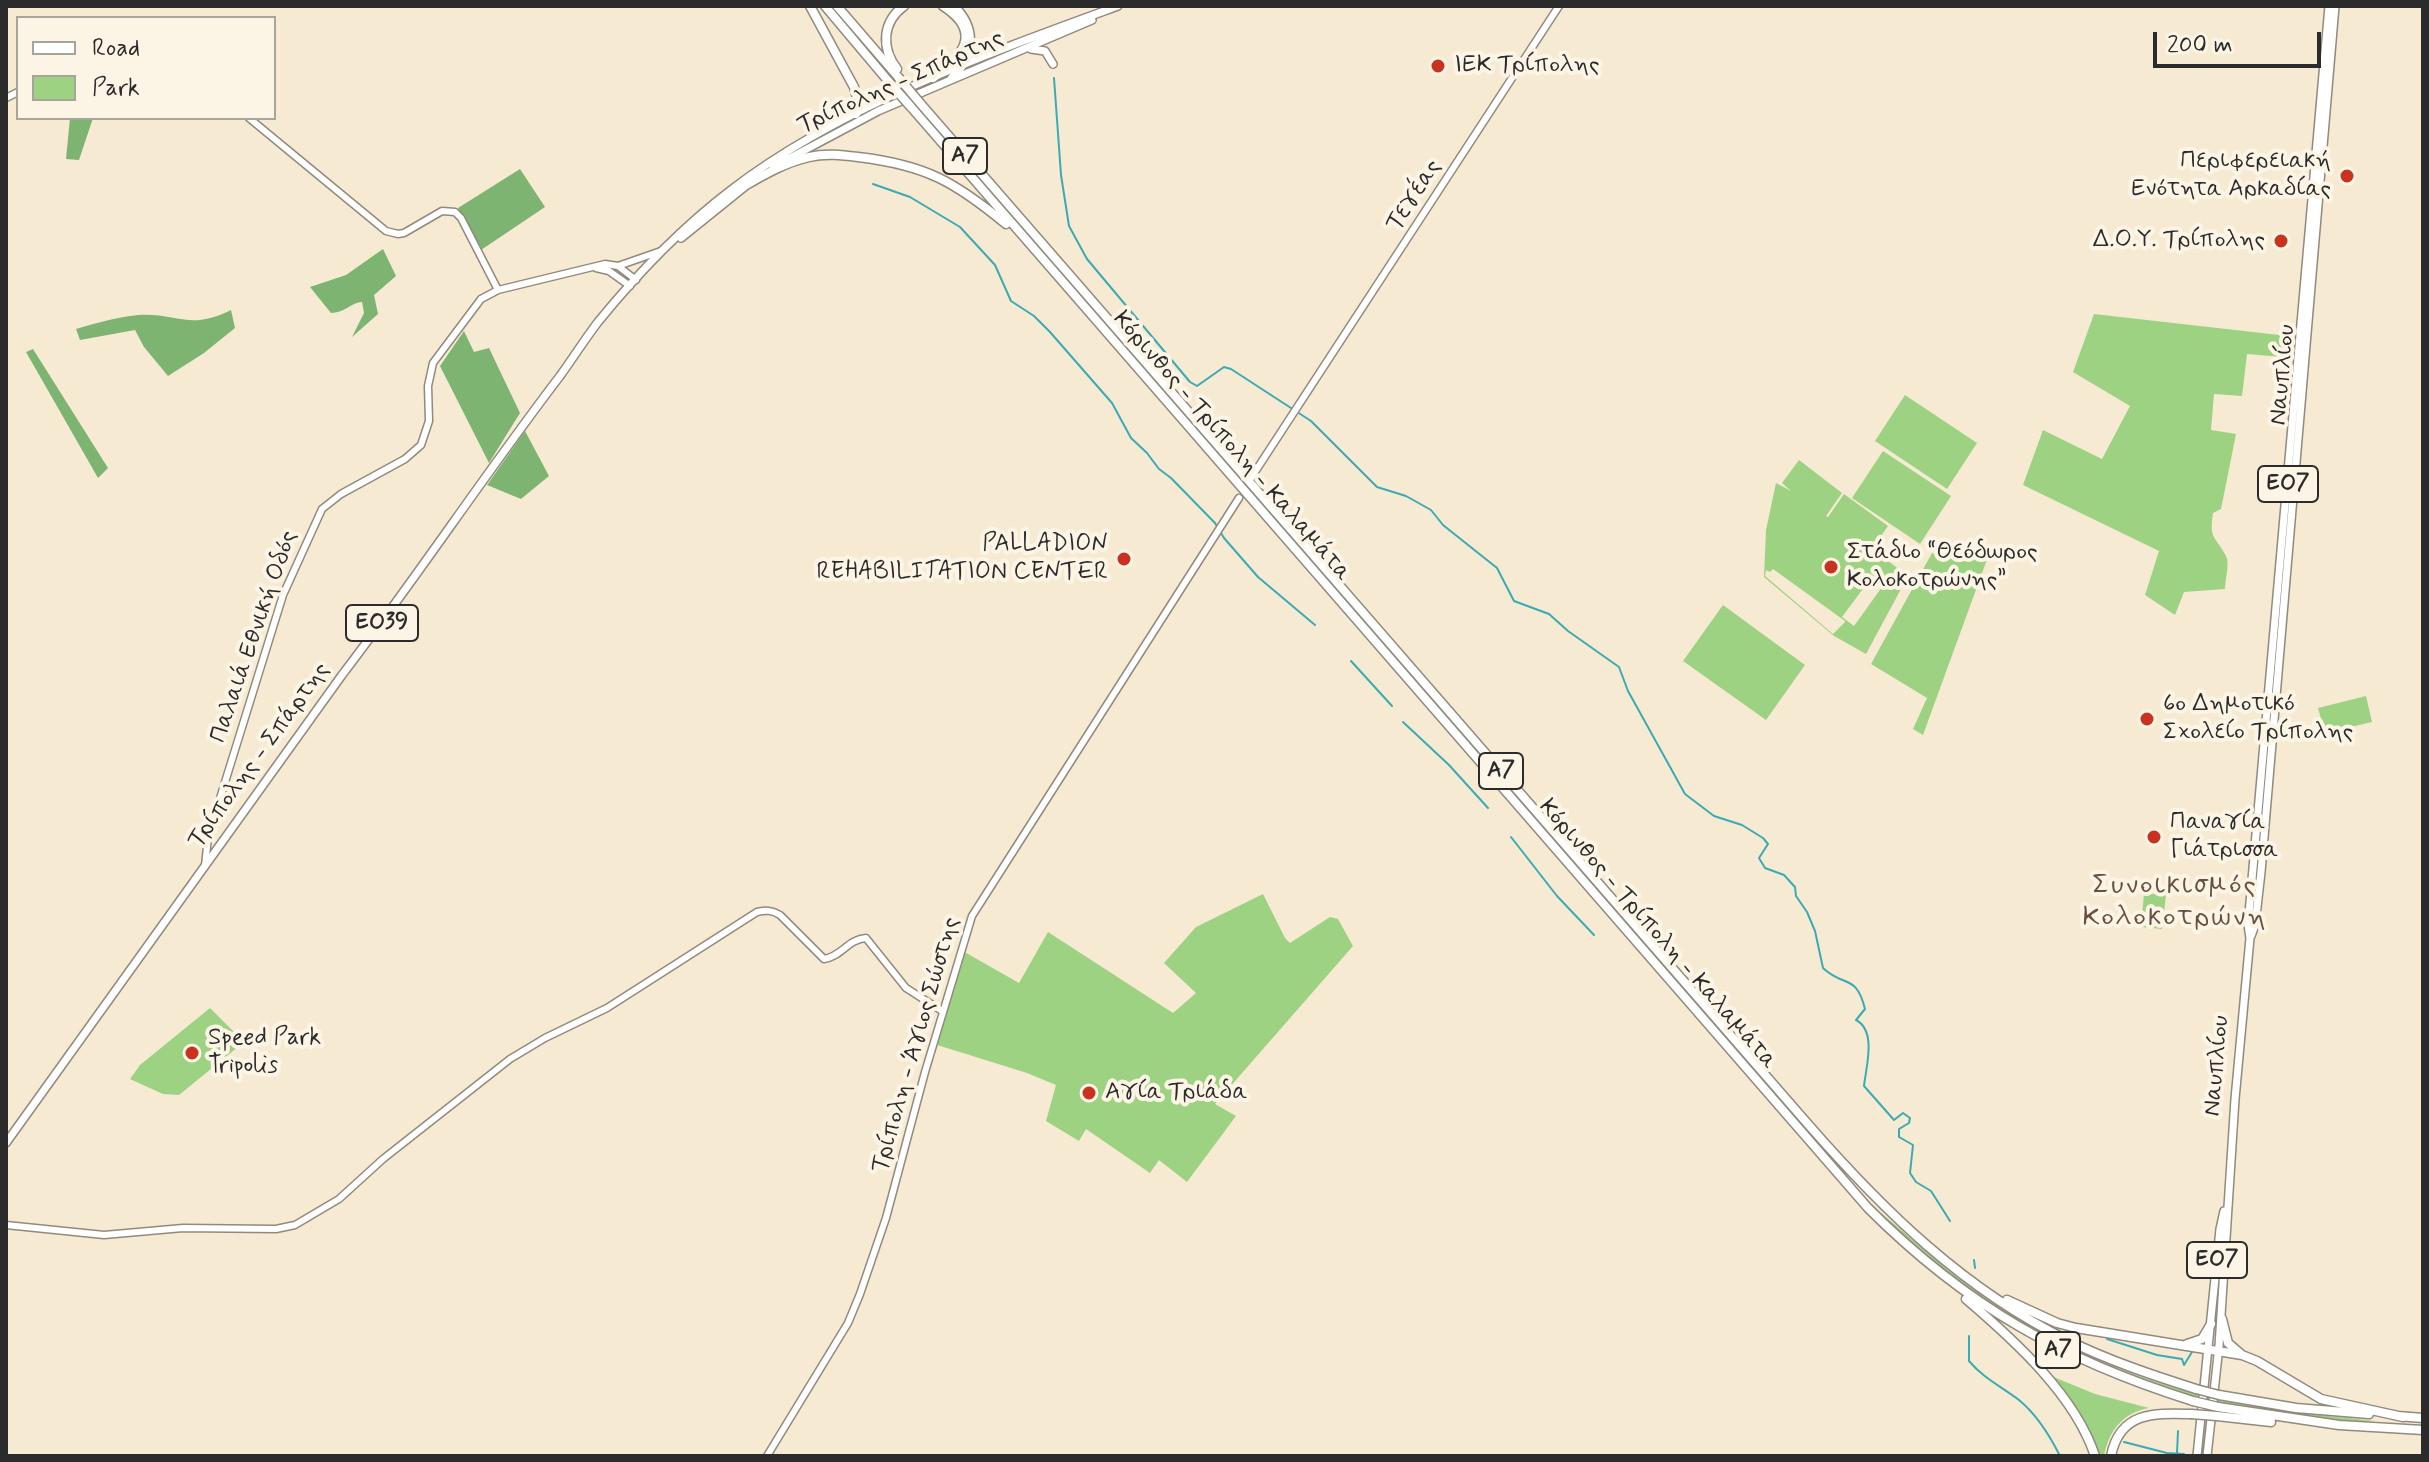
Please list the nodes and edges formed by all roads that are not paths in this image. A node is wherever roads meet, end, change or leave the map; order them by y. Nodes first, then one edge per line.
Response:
1 (810, 6) edge
2 (825, 6) edge
3 (837, 6) edge
4 (904, 6) edge
5 (943, 6) edge
6 (954, 6) edge
7 (1121, 6) edge
8 (1559, 6) edge
9 (2332, 6) edge
10 (1024, 49) junction
11 (1053, 64) dead end
12 (963, 67) junction
13 (901, 77) junction
14 (933, 78) junction
15 (952, 78) junction
16 (916, 105) junction
17 (856, 114) junction
18 (251, 120) edge
19 (748, 184) junction
20 (1023, 238) junction
21 (661, 251) junction
22 (618, 266) junction
23 (593, 268) junction
24 (619, 277) junction
25 (633, 283) junction
26 (498, 290) junction
27 (1251, 478) dead end
28 (1239, 498) dead end
29 (205, 866) junction
30 (942, 1011) junction
31 (6, 1143) edge
32 (2228, 1197) junction
33 (6, 1225) edge
34 (1936, 1271) junction
35 (1974, 1284) junction
36 (2222, 1319) junction
37 (2211, 1324) junction
38 (2183, 1345) junction
39 (2208, 1350) junction
40 (2219, 1352) junction
41 (2242, 1355) junction
42 (2217, 1412) junction
43 (2403, 1417) junction
44 (2423, 1418) edge
45 (2423, 1430) edge
46 (767, 1456) edge
47 (2095, 1456) edge
48 (2111, 1456) edge
49 (2197, 1456) edge
50 (2207, 1456) edge

1 - 17 highway
2 - 16 highway, Κόρινθος - Τρίπολη - Καλαμάτα / Α7, bridge
3 - 13 highway
4 - 13 highway
5 - 14 highway
6 - 12 highway
7 - 10 main road, Τρίπολης - Σπάρτης / ΕΟ39
7 - 12 main road, Τρίπολης - Σπάρτης / ΕΟ39
8 - 27 main road, Τεγέας
9 - 32 main road, Ναυπλίου / ΕΟ7
10 - 11 main road
10 - 15 main road, Τρίπολης - Σπάρτης / ΕΟ39
12 - 14 main road, Τρίπολης - Σπάρτης / ΕΟ39
12 - 15 highway
13 - 16 highway, Κόρινθος - Τρίπολη - Καλαμάτα / Α7, bridge
14 - 17 main road, Τρίπολης - Σπάρτης / ΕΟ39
15 - 19 main road, Τρίπολης - Σπάρτης / ΕΟ39
16 - 20 highway, Κόρινθος - Τρίπολη - Καλαμάτα / Α7
16 - 35 highway, Κόρινθος - Τρίπολη - Καλαμάτα / Α7
17 - 21 main road, Τρίπολης - Σπάρτης / ΕΟ39
18 - 26 main road
19 - 20 highway
19 - 25 main road, Τρίπολης - Σπάρτης / ΕΟ39
20 - 34 highway, Κόρινθος - Τρίπολη - Καλαμάτα / Α7
21 - 22 main road, Παλαιά Εθνική Οδός
21 - 25 main road, Τρίπολης - Σπάρτης / ΕΟ39
22 - 23 main road, Παλαιά Εθνική Οδός
22 - 24 main road
22 - 25 main road
23 - 24 main road
23 - 26 main road, Παλαιά Εθνική Οδός
24 - 25 main road
25 - 29 main road, Τρίπολης - Σπάρτης / ΕΟ39
26 - 29 main road, Παλαιά Εθνική Οδός
28 - 30 main road, Τρίπολη - Άγιος Σώστης
29 - 31 main road, Τρίπολης - Σπάρτης / ΕΟ39
30 - 33 main road
30 - 46 main road, Τρίπολη - Άγιος Σώστης
32 - 36 main road, Ναυπλίου / ΕΟ7
32 - 37 main road, Ναυπλίου / ΕΟ7
34 - 42 highway, Κόρινθος - Τρίπολη - Καλαμάτα / Α7, bridge
34 - 47 highway
35 - 38 highway
35 - 43 highway, Κόρινθος - Τρίπολη - Καλαμάτα / Α7, bridge
36 - 40 main road, ΕΟ7
36 - 41 highway
37 - 38 highway
37 - 39 main road, ΕΟ7
38 - 39 highway
39 - 40 highway
39 - 49 main road, ΕΟ7
40 - 41 highway
40 - 50 main road, ΕΟ7
41 - 43 highway
42 - 45 highway, Κόρινθος - Τρίπολη - Καλαμάτα / Α7
42 - 48 highway, bridge
43 - 44 highway, Κόρινθος - Τρίπολη - Καλαμάτα / Α7

